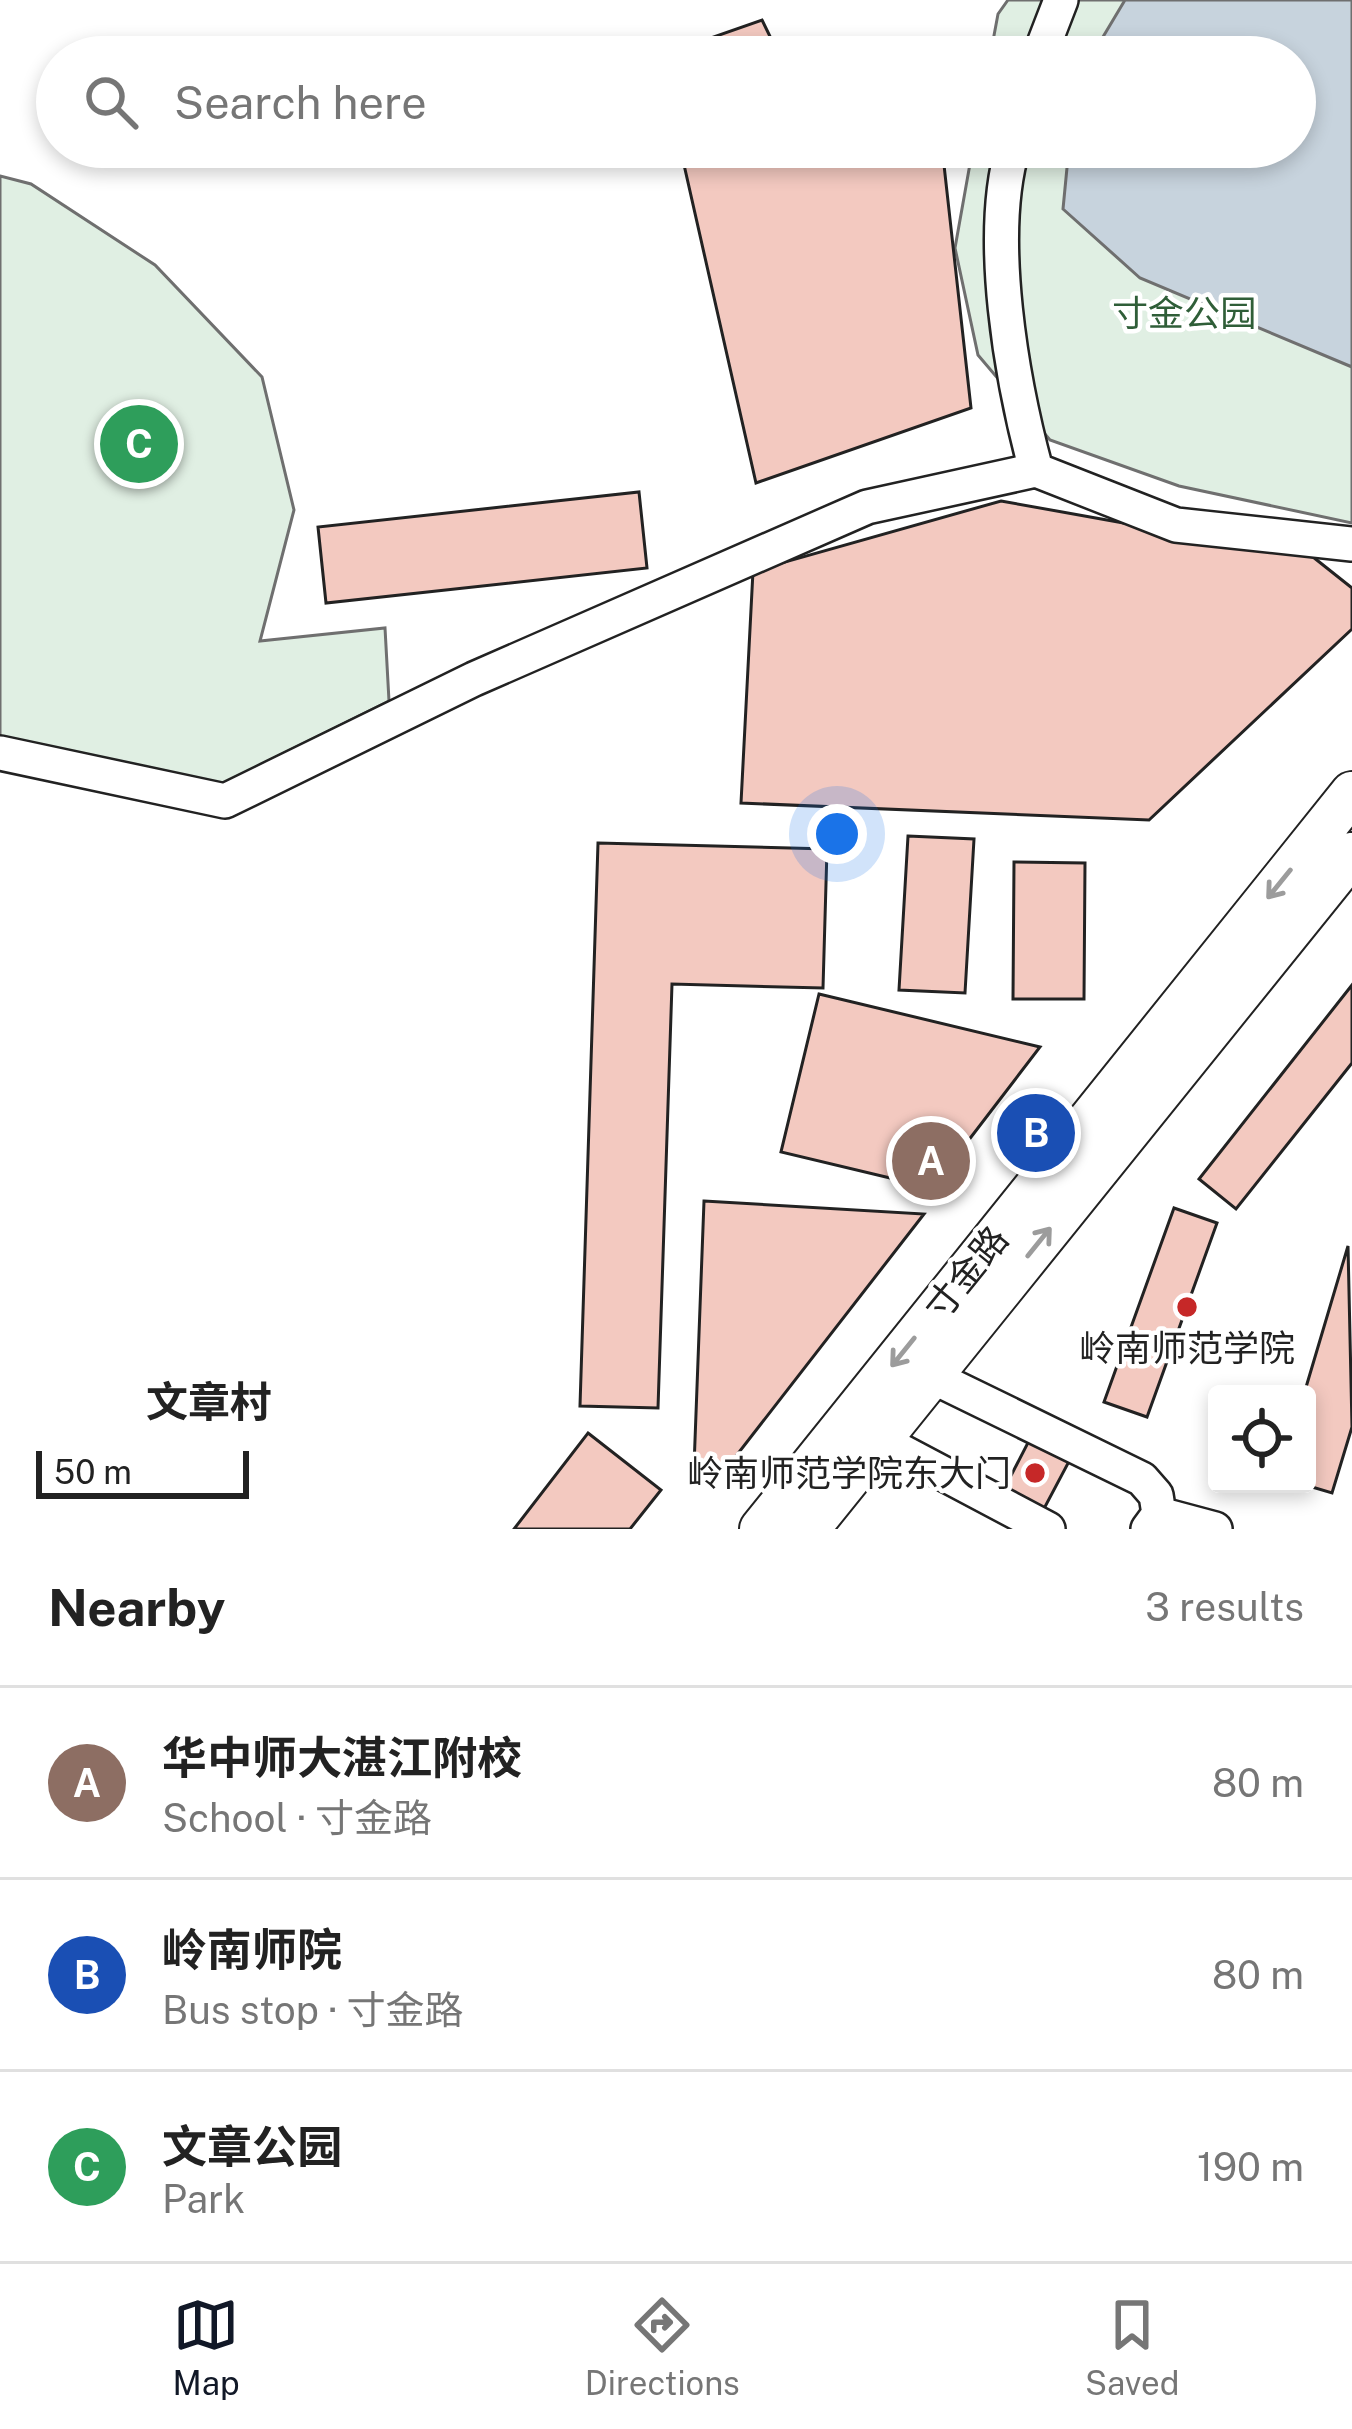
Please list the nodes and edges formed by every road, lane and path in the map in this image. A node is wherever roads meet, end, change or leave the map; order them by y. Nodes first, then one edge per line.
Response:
1 (1061, 0) edge
2 (1047, 36) edge
3 (1007, 168) edge
4 (1036, 470) junction
5 (1352, 544) edge
6 (0, 753) edge
7 (1352, 793) edge
8 (1352, 854) edge
9 (931, 1376) junction
10 (880, 1439) junction
11 (1154, 1522) edge
12 (761, 1529) edge
13 (808, 1529) edge
14 (1048, 1529) edge
15 (1215, 1529) edge

1 - 2 street
3 - 4 street
4 - 5 street
4 - 6 street
7 -> 12 main road, 寸金路
9 -> 8 main road, 寸金路
9 - 10 main road, 寸金路
9 - 11 street
10 - 13 main road, 寸金路
10 - 14 street
11 - 15 street

